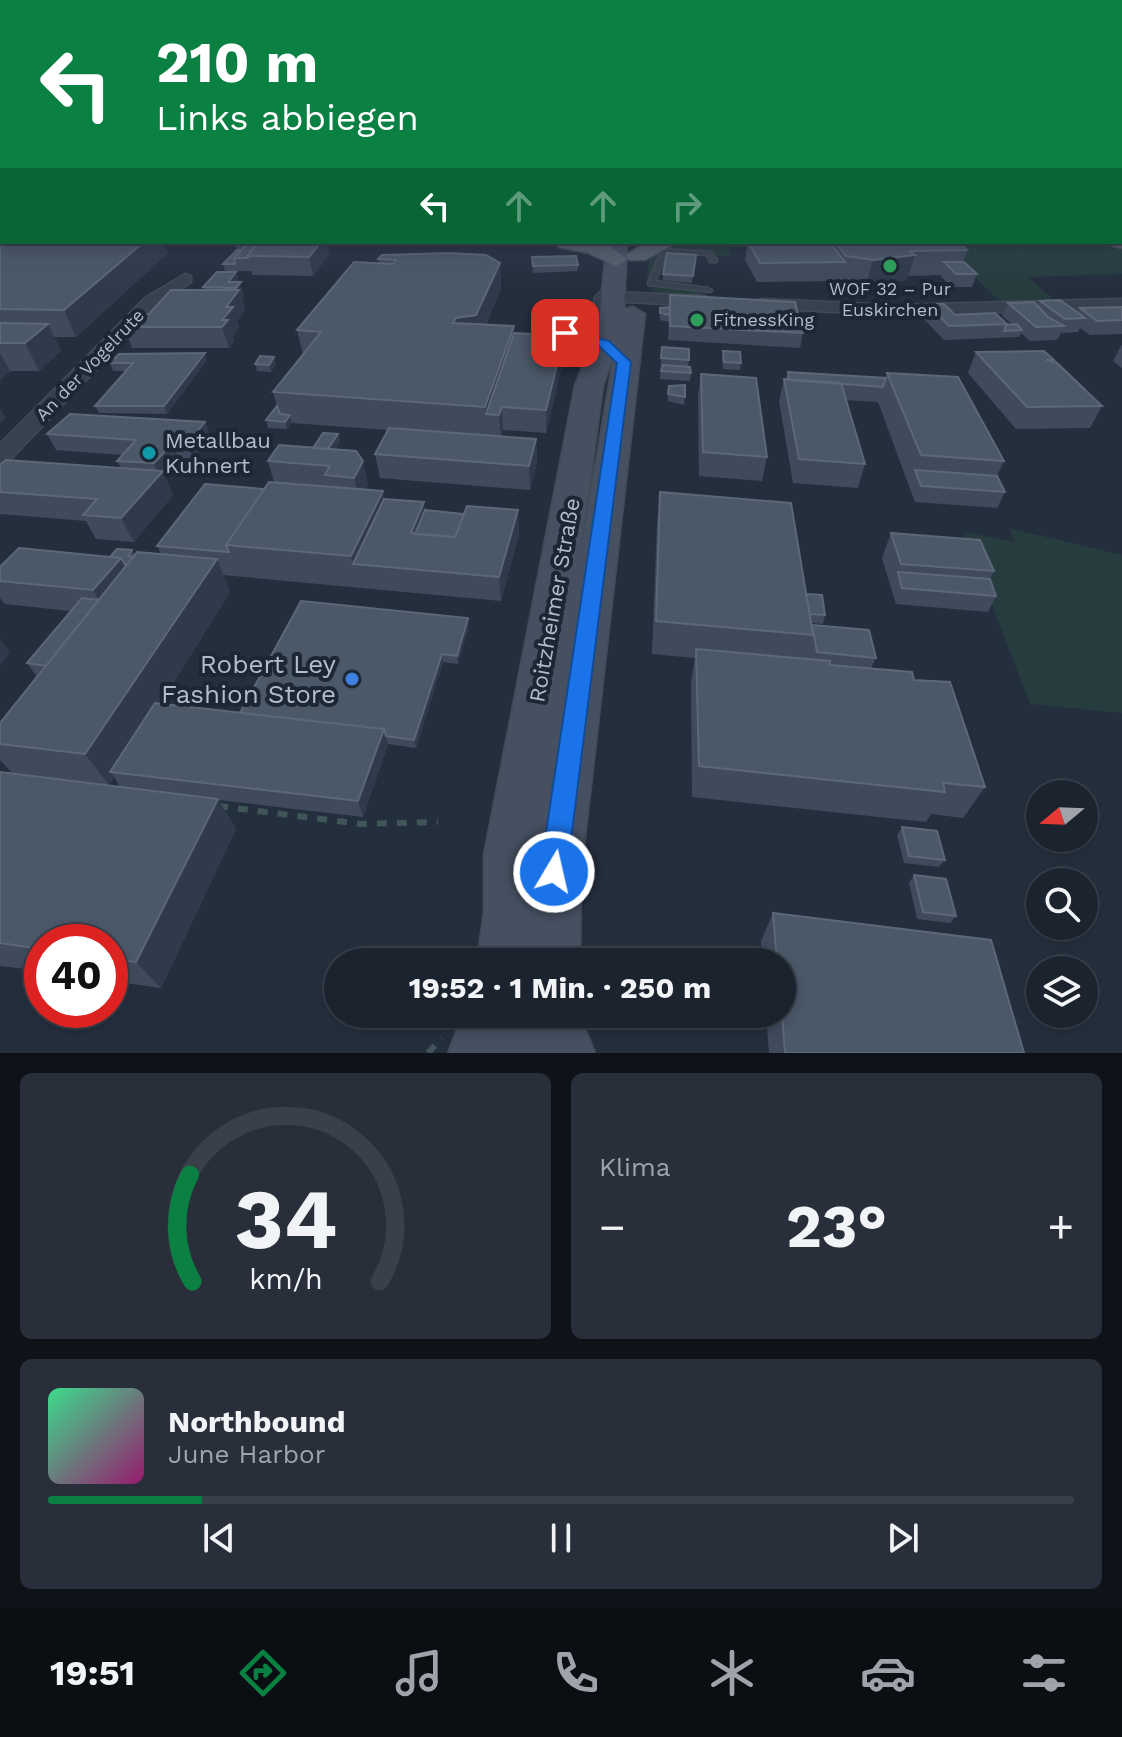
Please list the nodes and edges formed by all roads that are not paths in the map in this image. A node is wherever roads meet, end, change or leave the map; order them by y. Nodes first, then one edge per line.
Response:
1 (578, 244) edge
2 (657, 244) edge
3 (627, 250) edge
4 (713, 260) dead end
5 (185, 279) dead end
6 (708, 290) dead end
7 (620, 293) junction
8 (1122, 304) edge
9 (614, 352) junction
10 (0, 457) edge
11 (581, 535) junction
12 (565, 649) junction
13 (509, 948) edge
14 (551, 948) edge
15 (490, 1038) edge
16 (556, 1038) edge

1 - 3 main road
2 - 3 main road
3 - 7 street, Roitzheimer Straße
4 - 6 lane
5 - 10 street, An der Vogelrute
7 - 8 street
7 - 9 street, Roitzheimer Straße
7 - 9 lane
9 - 11 street, Roitzheimer Straße
9 - 11 street, Roitzheimer Straße
11 - 12 street, Roitzheimer Straße
11 - 12 street, Roitzheimer Straße
12 - 13 street, Roitzheimer Straße
12 - 14 street, Roitzheimer Straße
15 - 16 street

